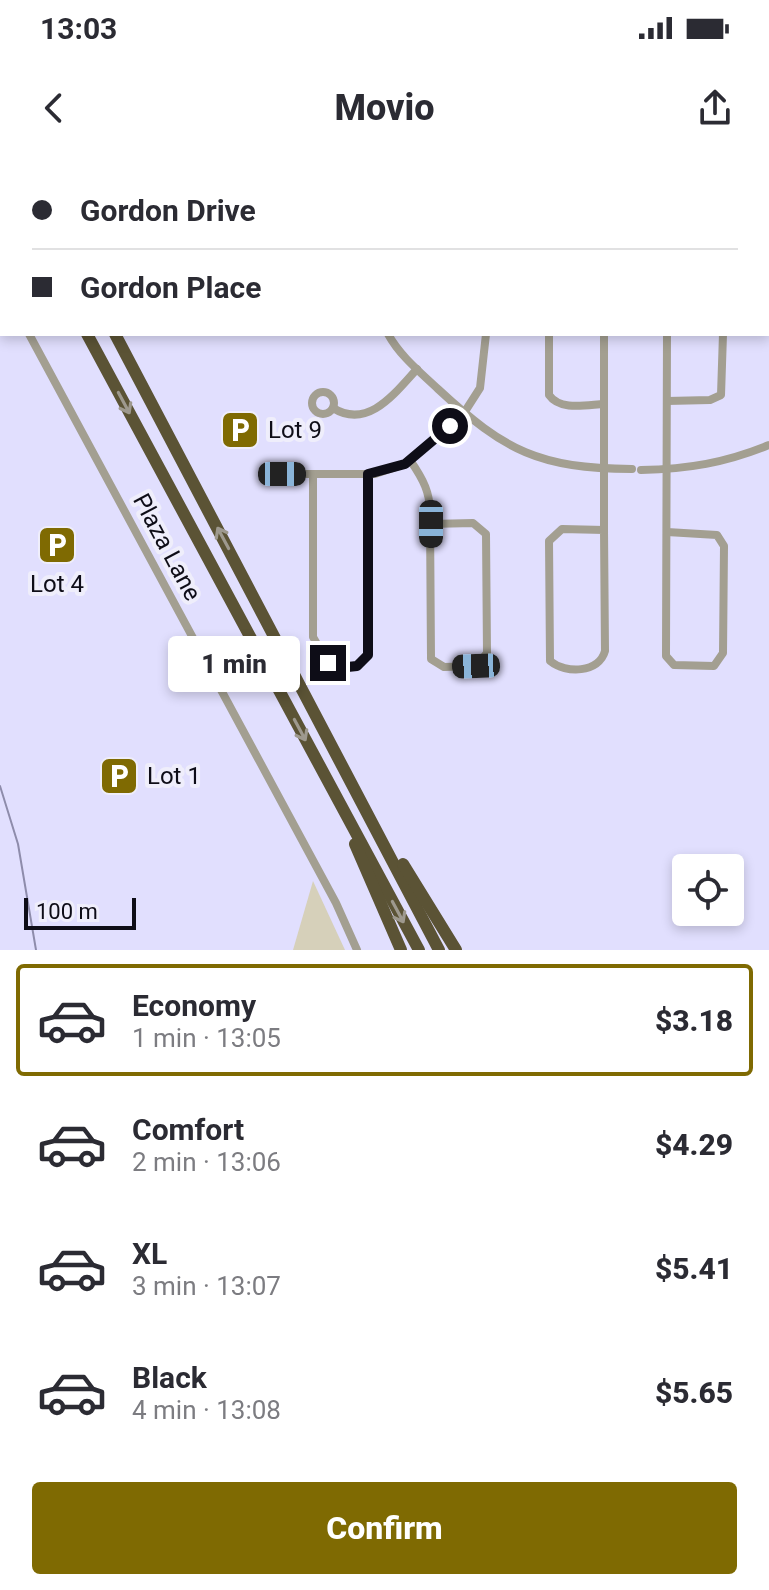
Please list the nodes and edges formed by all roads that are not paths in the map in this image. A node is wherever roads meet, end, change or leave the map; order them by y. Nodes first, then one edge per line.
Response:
1 (30, 336) edge
2 (88, 336) edge
3 (116, 336) edge
4 (390, 336) edge
5 (486, 336) edge
6 (549, 336) edge
7 (604, 336) edge
8 (667, 336) edge
9 (723, 336) edge
10 (417, 369) junction
11 (667, 401) junction
12 (604, 404) junction
13 (333, 408) dead end
14 (464, 413) junction
15 (769, 445) edge
16 (410, 460) junction
17 (604, 469) junction
18 (667, 469) junction
19 (282, 474) dead end
20 (313, 474) junction
21 (368, 474) junction
22 (431, 524) junction
23 (604, 530) junction
24 (667, 532) junction
25 (357, 790) junction
26 (351, 825) junction
27 (357, 950) edge
28 (401, 950) edge
29 (419, 950) edge
30 (439, 950) edge
31 (456, 950) edge

1 - 27 street, Plaza Lane
2 -> 26 highway
25 -> 3 highway
4 - 10 street
5 - 14 street
6 - 12 street
7 - 12 street
8 - 11 street
9 - 11 street
10 - 13 street
10 - 14 street
11 - 18 street
12 - 17 street
14 - 16 street
14 - 17 street
15 - 18 street
16 - 21 street
16 - 22 street
17 - 18 street
17 - 23 street
18 - 24 street
19 - 20 street
20 - 21 street
20 - 21 street
22 - 22 street
23 - 23 street
24 - 24 street
25 - 30 highway
25 - 31 highway
26 - 28 highway
26 -> 29 highway

